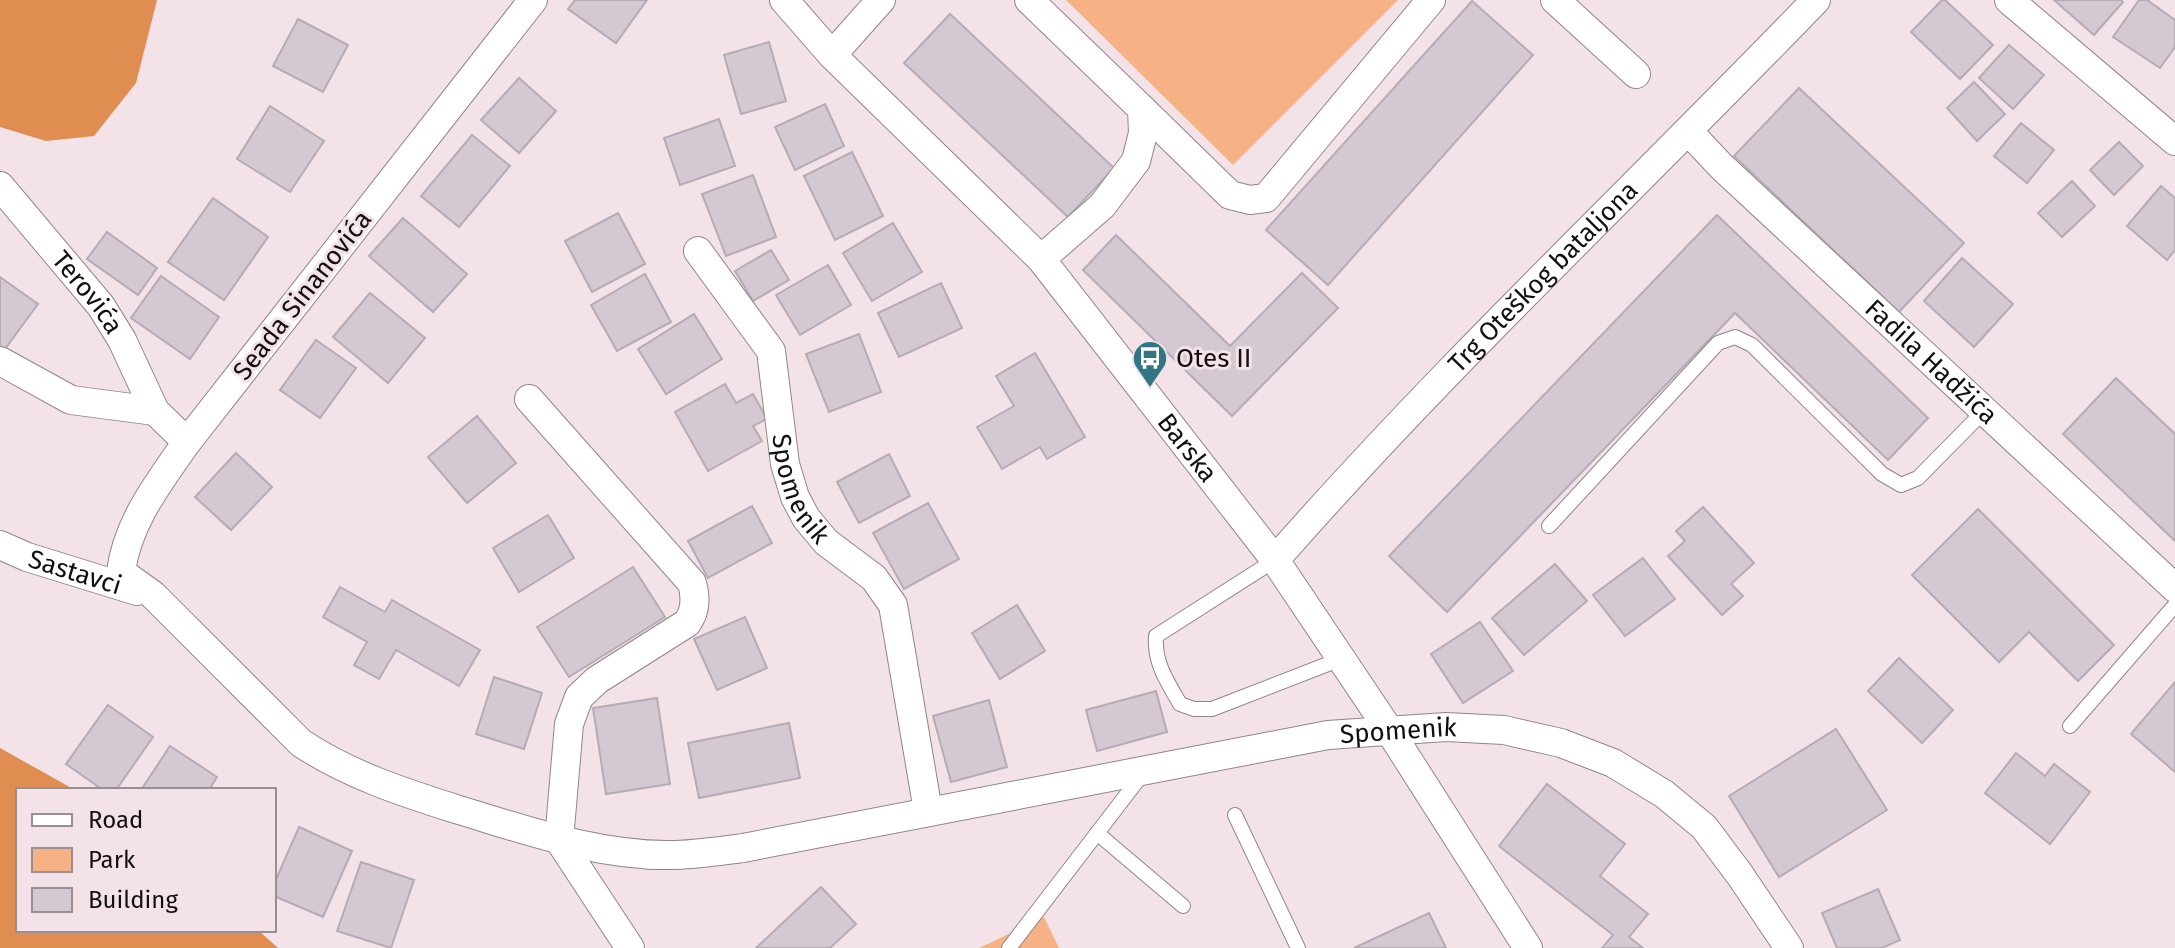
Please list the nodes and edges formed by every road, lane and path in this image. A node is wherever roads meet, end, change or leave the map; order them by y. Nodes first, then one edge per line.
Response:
1 (533, 0) edge
2 (784, 0) edge
3 (881, 0) edge
4 (1029, 0) edge
5 (1431, 0) edge
6 (1555, 0) edge
7 (1816, 0) edge
8 (2009, 0) edge
9 (832, 55) junction
10 (1636, 74) dead end
11 (1142, 109) junction
12 (1689, 132) junction
13 (2175, 141) edge
14 (0, 186) edge
15 (698, 251) dead end
16 (1041, 259) junction
17 (0, 361) edge
18 (529, 399) dead end
19 (155, 411) junction
20 (1983, 412) junction
21 (187, 442) junction
22 (1549, 526) dead end
23 (0, 545) edge
24 (1275, 560) junction
25 (2175, 588) edge
26 (153, 595) junction
27 (2175, 605) edge
28 (1341, 659) junction
29 (2070, 726) dead end
30 (1389, 730) junction
31 (1146, 769) junction
32 (928, 811) junction
33 (1235, 815) dead end
34 (1097, 833) junction
35 (559, 840) junction
36 (1183, 906) dead end
37 (1293, 946) edge
38 (630, 948) edge
39 (1009, 948) edge
40 (1528, 948) edge
41 (1789, 948) edge

1 - 21 street, Seada Sinanovića
2 - 9 street, Barska
3 - 9 street
4 - 11 street
5 - 11 street
6 - 10 street
7 - 12 street, Trg Oteškog bataljona
8 - 13 street
9 - 16 street, Barska
11 - 16 street
12 - 20 street, Fadila Hadžića
12 - 24 street, Trg Oteškog bataljona
14 - 19 street, Terovića
15 - 32 street, Spomenik
16 - 24 street, Barska
17 - 19 street
18 - 35 street
19 - 21 street, Terovića
20 - 22 lane
20 - 25 street, Fadila Hadžića
21 - 26 street, Seada Sinanovića
23 - 26 street, Sastavci
24 - 28 street, Barska
24 - 28 lane
26 - 35 street, Spomenik
27 - 29 lane
28 - 30 street, Barska
30 - 31 street, Spomenik
30 - 40 street, Barska
30 - 41 street, Spomenik
31 - 32 street, Spomenik
31 - 34 lane
32 - 35 street, Spomenik
33 - 37 lane
34 - 36 lane
34 - 39 lane
35 - 38 street

